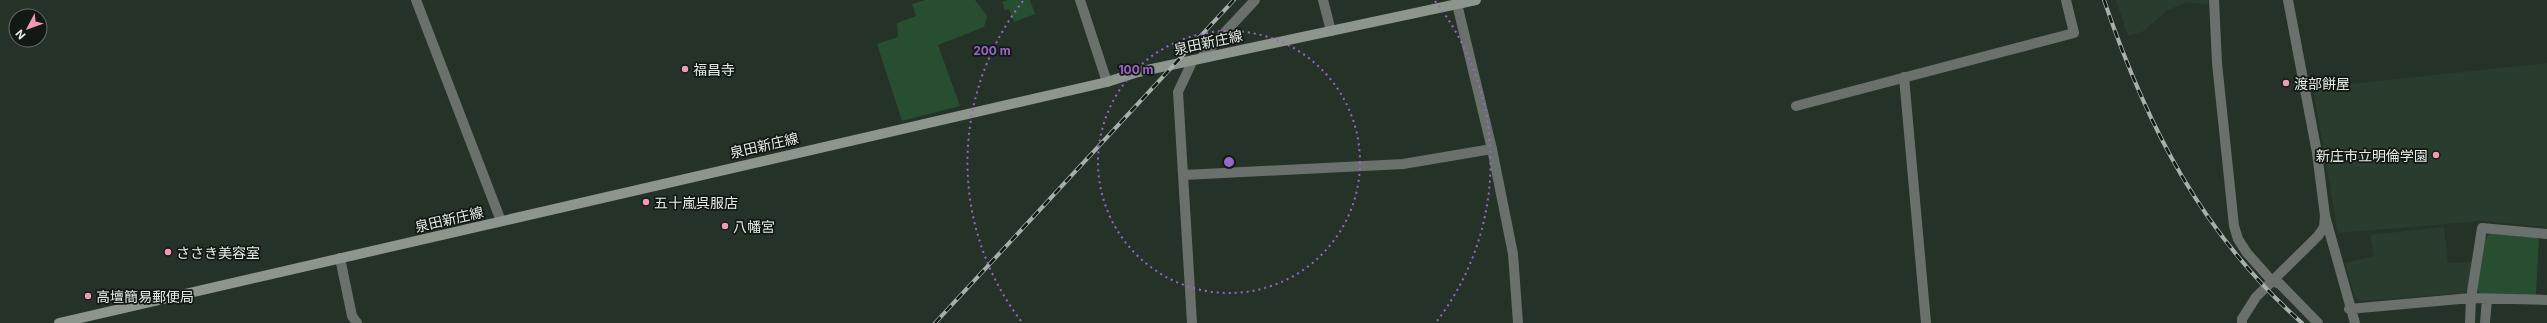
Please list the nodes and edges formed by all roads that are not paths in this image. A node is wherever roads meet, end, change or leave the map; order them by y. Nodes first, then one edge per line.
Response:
1 (416, 0) edge
2 (1080, 0) edge
3 (1255, 0) edge
4 (1322, 0) edge
5 (1476, 0) edge
6 (2066, 0) edge
7 (2214, 0) edge
8 (2288, 0) edge
9 (1457, 4) junction
10 (1331, 31) junction
11 (1197, 59) junction
12 (1904, 77) junction
13 (1107, 82) junction
14 (1796, 106) dead end
15 (1492, 149) junction
16 (1184, 175) junction
17 (2325, 216) junction
18 (500, 221) junction
19 (2547, 234) edge
20 (340, 258) junction
21 (2272, 281) junction
22 (2471, 298) junction
23 (2487, 299) junction
24 (2547, 300) edge
25 (2349, 309) junction
26 (89, 320) edge
27 (59, 323) edge
28 (357, 323) edge
29 (1192, 323) edge
30 (1518, 323) edge
31 (1926, 323) edge
32 (2242, 323) edge
33 (2318, 323) edge
34 (2355, 323) edge
35 (2470, 323) edge
36 (2485, 323) edge

1 - 18 street
2 - 13 street
3 - 11 street
4 - 10 street
5 - 9 main road, 泉田新庄線
6 - 12 street
7 - 21 street
8 - 17 street
9 - 10 main road, 泉田新庄線
9 - 15 street
10 - 11 main road, 泉田新庄線
11 - 13 main road, 泉田新庄線
11 - 16 street
12 - 14 street
12 - 31 street
13 - 18 main road, 泉田新庄線
15 - 16 street
15 - 30 street
16 - 29 street
17 - 21 street
17 - 25 street
18 - 20 main road, 泉田新庄線
19 - 22 street
20 - 26 main road, 泉田新庄線
20 - 28 street
21 - 32 street
21 - 33 street
22 - 23 street
22 - 25 street
22 - 35 street
23 - 24 street
23 - 36 street
25 - 34 street
26 - 27 main road, 泉田新庄線

